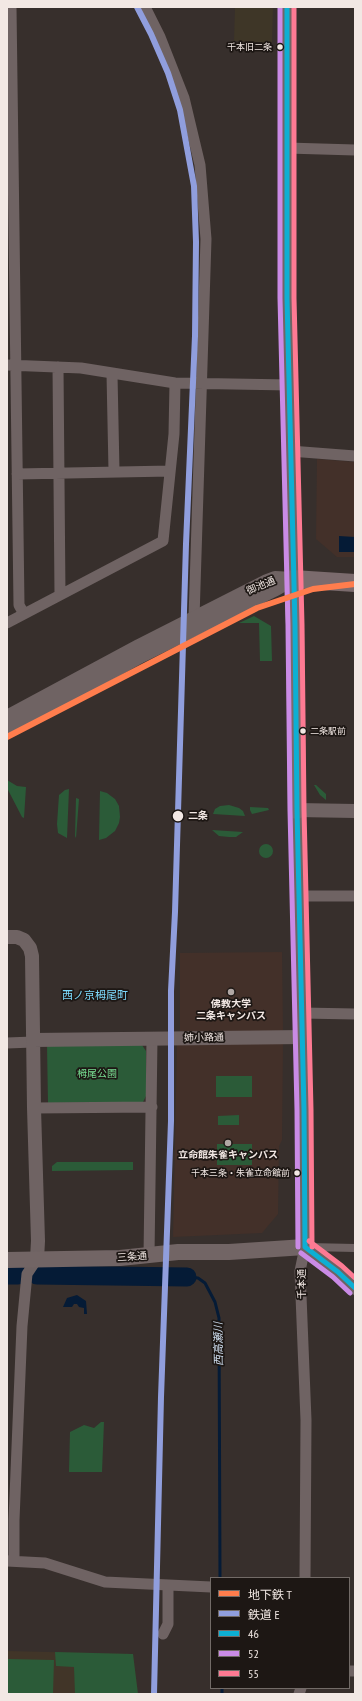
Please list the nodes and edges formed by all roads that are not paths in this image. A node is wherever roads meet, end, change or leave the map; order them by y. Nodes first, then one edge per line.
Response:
1 (10, 7) edge
2 (145, 7) edge
3 (287, 7) edge
4 (9, 80) edge
5 (10, 123) edge
6 (287, 148) junction
7 (355, 150) edge
8 (10, 172) edge
9 (10, 192) edge
10 (10, 259) edge
11 (11, 300) edge
12 (11, 345) edge
13 (11, 365) edge
14 (58, 367) junction
15 (112, 374) junction
16 (175, 383) junction
17 (201, 384) junction
18 (290, 384) junction
19 (12, 425) edge
20 (290, 451) junction
21 (12, 452) edge
22 (355, 456) edge
23 (114, 471) junction
24 (170, 471) junction
25 (58, 473) junction
26 (17, 474) junction
27 (12, 540) edge
28 (293, 579) junction
29 (355, 583) edge
30 (60, 595) junction
31 (24, 614) junction
32 (194, 618) junction
33 (7, 623) edge
34 (7, 717) edge
35 (7, 730) edge
36 (297, 810) junction
37 (355, 811) edge
38 (300, 896) junction
39 (355, 896) edge
40 (7, 937) edge
41 (302, 1013) junction
42 (355, 1014) edge
43 (303, 1037) junction
44 (152, 1039) junction
45 (33, 1041) junction
46 (7, 1043) edge
47 (152, 1107) junction
48 (34, 1108) junction
49 (305, 1247) junction
50 (355, 1248) edge
51 (149, 1256) junction
52 (37, 1259) junction
53 (7, 1260) edge
54 (355, 1288) edge
55 (10, 1561) edge
56 (305, 1577) edge
57 (168, 1585) junction
58 (210, 1587) edge
59 (163, 1634) dead end

1 - 4 street
2 - 17 street
3 - 6 main road, 千本通
4 - 5 street
5 - 8 street
6 - 7 street
6 - 18 main road, 千本通
8 - 9 street
9 - 10 street
10 - 11 street
11 - 12 street
12 - 13 street
13 - 14 street
13 - 19 street
14 - 15 street
14 - 25 street
15 - 16 street
15 - 23 street
16 - 17 street
16 - 24 street
17 - 18 street
17 - 32 street
18 - 20 main road, 千本通
19 - 21 street
20 - 22 street
20 - 28 main road, 千本通
21 - 26 street
23 - 24 street
23 - 25 street
24 - 30 street
25 - 26 street
25 - 30 street
26 - 27 street
27 - 31 street
28 - 29 main road
28 - 32 street, 御池通
28 - 35 street, 御池通
28 - 36 main road, 千本通
30 - 31 street
31 - 33 street
32 - 34 street, 御池通
36 - 37 street
36 - 38 main road, 千本通
38 - 39 street
38 - 41 main road, 千本通
40 - 45 street
41 - 42 street
41 - 43 main road, 千本通
43 - 44 street, 姉小路通
43 - 49 main road, 千本通
44 - 45 street, 姉小路通
44 - 47 street
45 - 46 street, 姉小路通
45 - 48 street
47 - 48 street
47 - 51 street
48 - 52 street
49 - 50 street
49 - 51 main road, 三条通
49 - 54 street
49 - 56 street, 千本通
51 - 52 main road, 三条通
52 - 53 main road, 三条通
52 - 55 street
55 - 57 street
57 - 58 street
57 - 59 street

